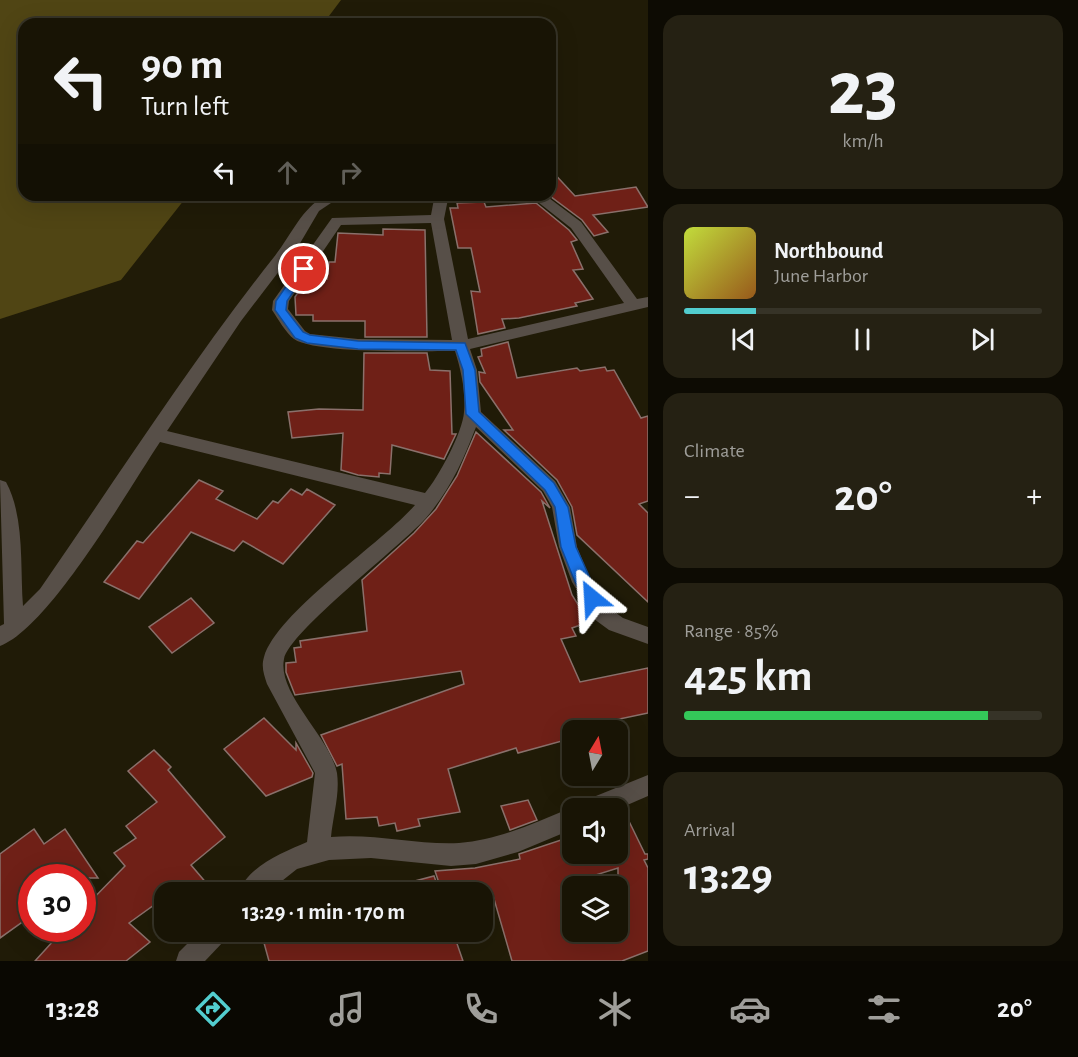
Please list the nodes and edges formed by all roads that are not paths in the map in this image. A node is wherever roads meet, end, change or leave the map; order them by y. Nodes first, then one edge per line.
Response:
1 (326, 201) edge
2 (439, 201) edge
3 (544, 201) edge
4 (437, 219) junction
5 (641, 304) edge
6 (461, 346) junction
7 (473, 414) junction
8 (157, 435) junction
9 (0, 487) edge
10 (429, 501) junction
11 (7, 632) edge
12 (648, 636) edge
13 (648, 785) edge
14 (617, 798) edge
15 (562, 823) edge
16 (319, 849) junction
17 (264, 882) edge
18 (206, 942) edge
19 (188, 961) edge

1 - 8 street
2 - 4 street
3 - 5 street
4 - 6 street
4 - 6 street
5 - 6 street
6 - 7 street
7 - 10 street
7 - 12 street
8 - 10 street
8 - 11 street
9 - 11 street
10 - 16 street
13 - 14 street
15 - 16 street
16 - 17 street
18 - 19 street

